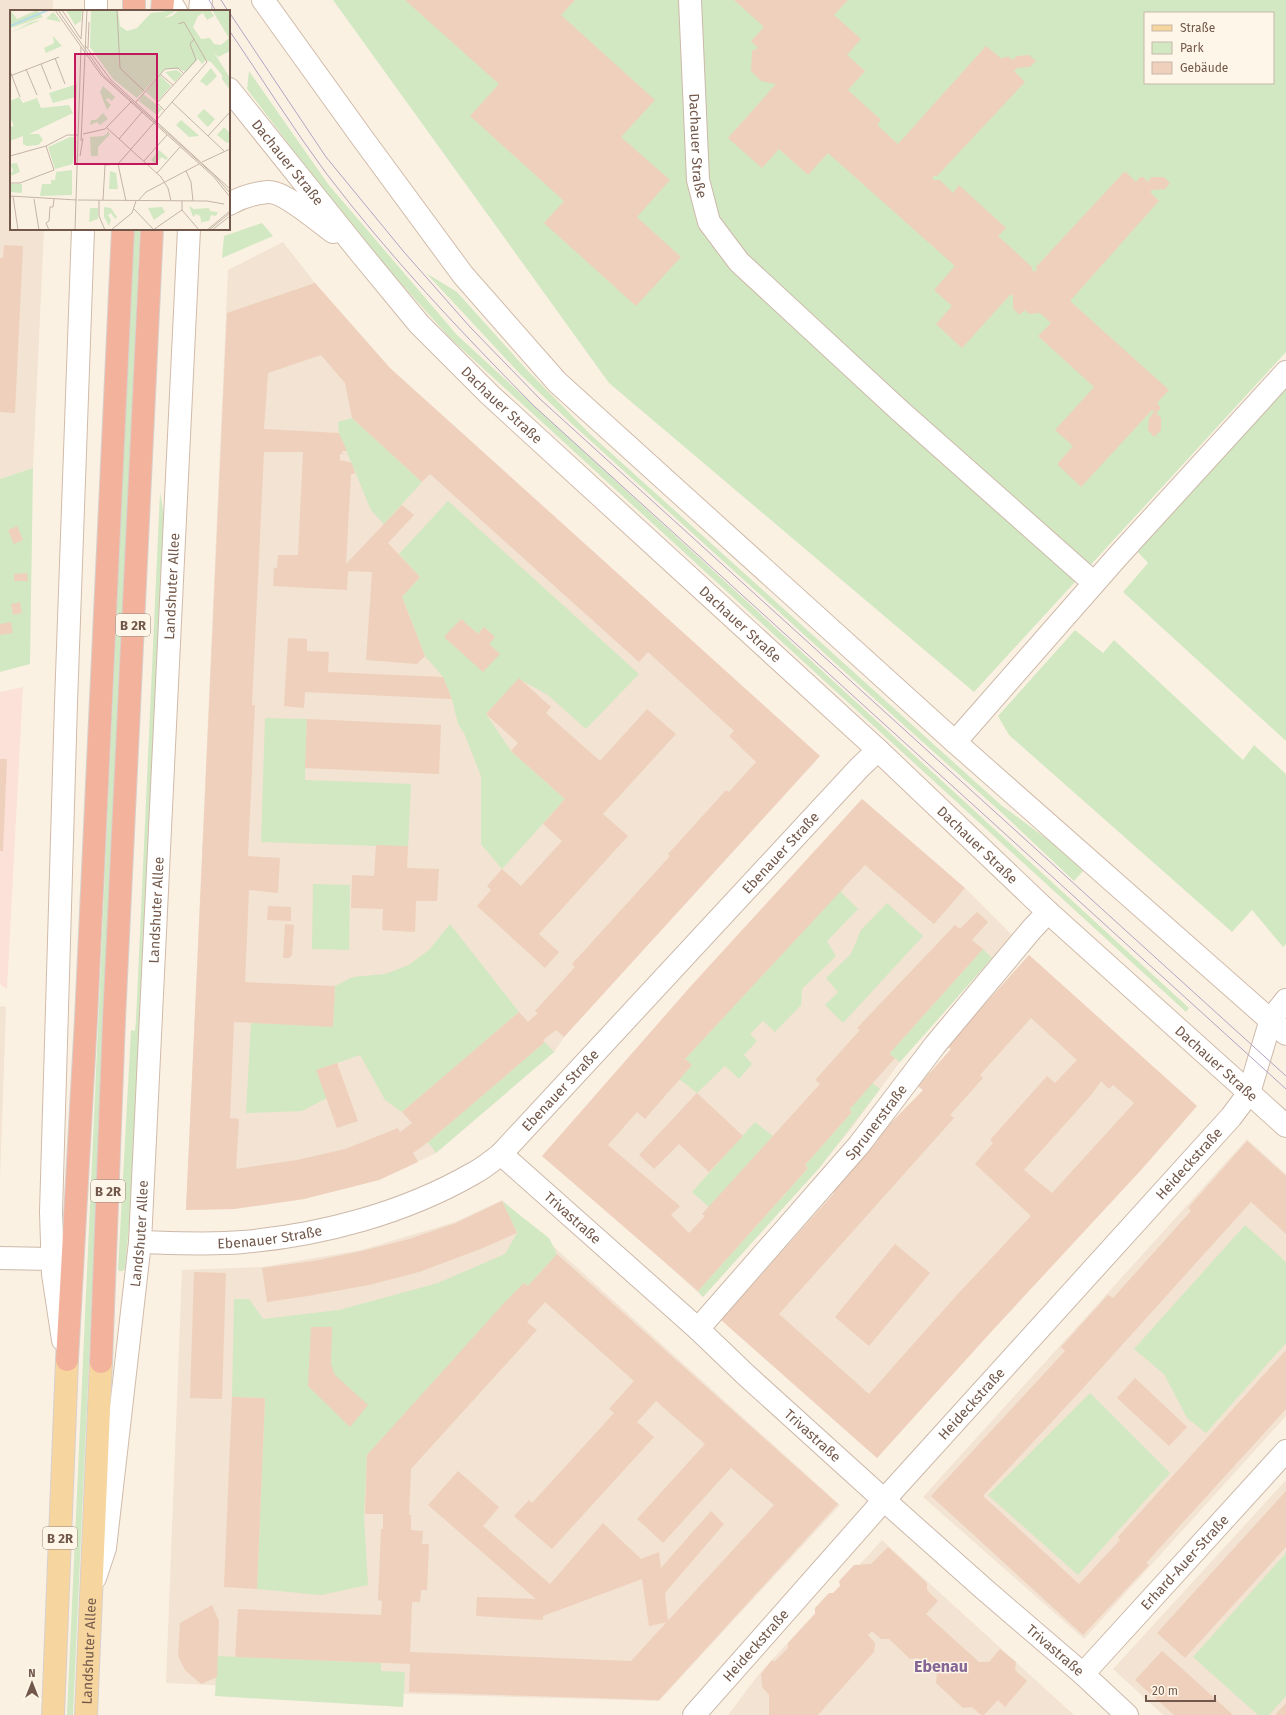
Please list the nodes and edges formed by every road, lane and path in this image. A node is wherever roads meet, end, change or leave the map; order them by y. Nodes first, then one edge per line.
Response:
1 (163, 0) edge
2 (169, 0) edge
3 (263, 0) edge
4 (690, 0) edge
5 (162, 10) edge
6 (175, 10) edge
7 (230, 91) edge
8 (230, 203) edge
9 (83, 230) edge
10 (123, 230) edge
11 (152, 230) edge
12 (189, 230) edge
13 (202, 230) edge
14 (358, 250) junction
15 (187, 253) junction
16 (1286, 372) edge
17 (1094, 583) junction
18 (955, 742) junction
19 (878, 750) junction
20 (1048, 912) junction
21 (1286, 1000) edge
22 (1278, 1027) edge
23 (1249, 1093) junction
24 (1286, 1126) edge
25 (501, 1154) junction
26 (140, 1242) junction
27 (0, 1258) edge
28 (52, 1258) junction
29 (698, 1329) junction
30 (67, 1360) junction
31 (101, 1362) joint
32 (1286, 1451) edge
33 (884, 1500) junction
34 (92, 1587) junction
35 (1083, 1674) junction
36 (53, 1715) edge
37 (86, 1715) edge
38 (694, 1715) edge
39 (1127, 1715) edge

1 - 5 highway
2 - 6 main road
3 - 18 main road
4 - 17 main road, Dachauer Straße
7 - 14 main road, Dachauer Straße
8 - 14 main road
9 - 28 main road
10 - 30 highway, B 2R
11 - 31 highway, Landshuter Allee / B 2R
12 - 15 main road, Landshuter Allee
13 - 15 main road
14 - 19 main road, Dachauer Straße
15 - 26 main road, Landshuter Allee
16 - 17 main road
17 - 18 main road
18 - 22 main road
19 - 20 main road, Dachauer Straße
19 - 25 main road, Ebenauer Straße
20 - 23 main road, Dachauer Straße
20 - 29 main road, Sprunerstraße
21 - 22 main road
22 - 23 main road
23 - 24 main road, Dachauer Straße
23 - 33 main road, Heideckstraße
25 - 26 main road, Ebenauer Straße
25 - 29 main road, Trivastraße
26 - 34 main road, Landshuter Allee
27 - 28 main road
28 - 30 main road
29 - 33 main road, Trivastraße
30 - 36 main road, B 2R
31 - 34 main road, Landshuter Allee / B 2R
32 - 35 main road, Erhard-Auer-Straße
33 - 35 main road, Trivastraße
33 - 38 main road, Heideckstraße
34 - 37 main road, Landshuter Allee / B 2R
35 - 39 main road, Trivastraße

